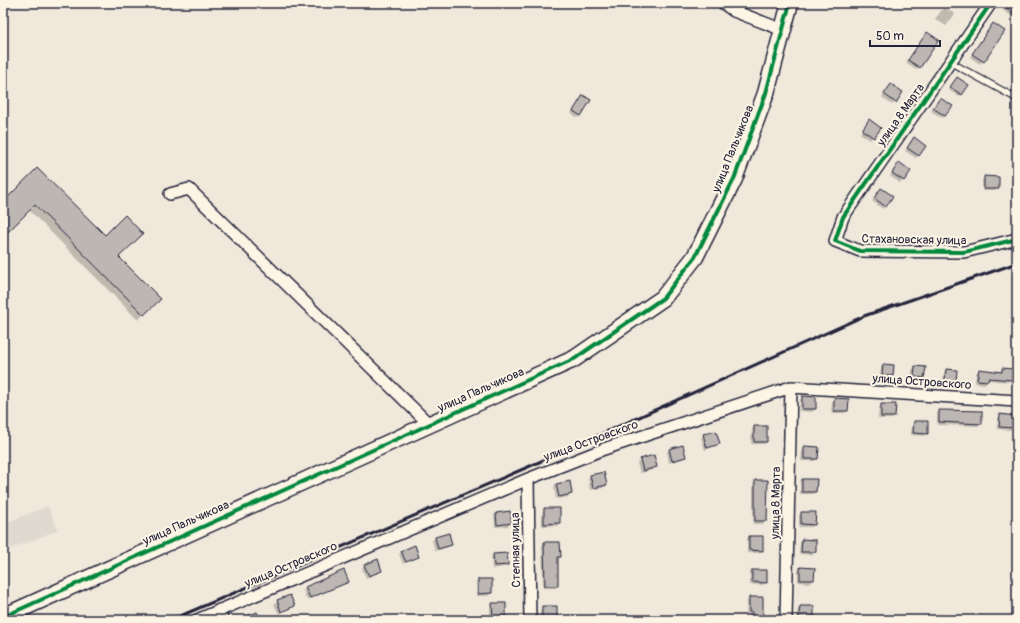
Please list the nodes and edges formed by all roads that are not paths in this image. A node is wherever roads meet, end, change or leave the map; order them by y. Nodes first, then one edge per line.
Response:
1 (723, 3) edge
2 (790, 3) edge
3 (991, 3) edge
4 (783, 30) junction
5 (950, 62) junction
6 (1017, 94) edge
7 (170, 194) dead end
8 (1017, 239) edge
9 (835, 241) joint
10 (792, 387) junction
11 (1017, 401) edge
12 (429, 424) junction
13 (528, 479) junction
14 (221, 615) edge
15 (3, 616) edge
16 (197, 620) edge
17 (530, 620) edge
18 (786, 620) edge

1 - 4 street
2 - 4 street, улица Пальчикова
3 - 5 street, улица 8 Марта
4 - 12 street, улица Пальчикова
5 - 6 lane
5 - 9 street, улица 8 Марта
7 - 12 street
8 - 9 street, Стахановская улица
10 - 11 street, улица Островского
10 - 13 street, улица Островского
10 - 18 street, улица 8 Марта
12 - 15 street, улица Пальчикова
13 - 14 street, улица Островского
13 - 17 street, Степная улица
14 - 16 street, улица Островского

